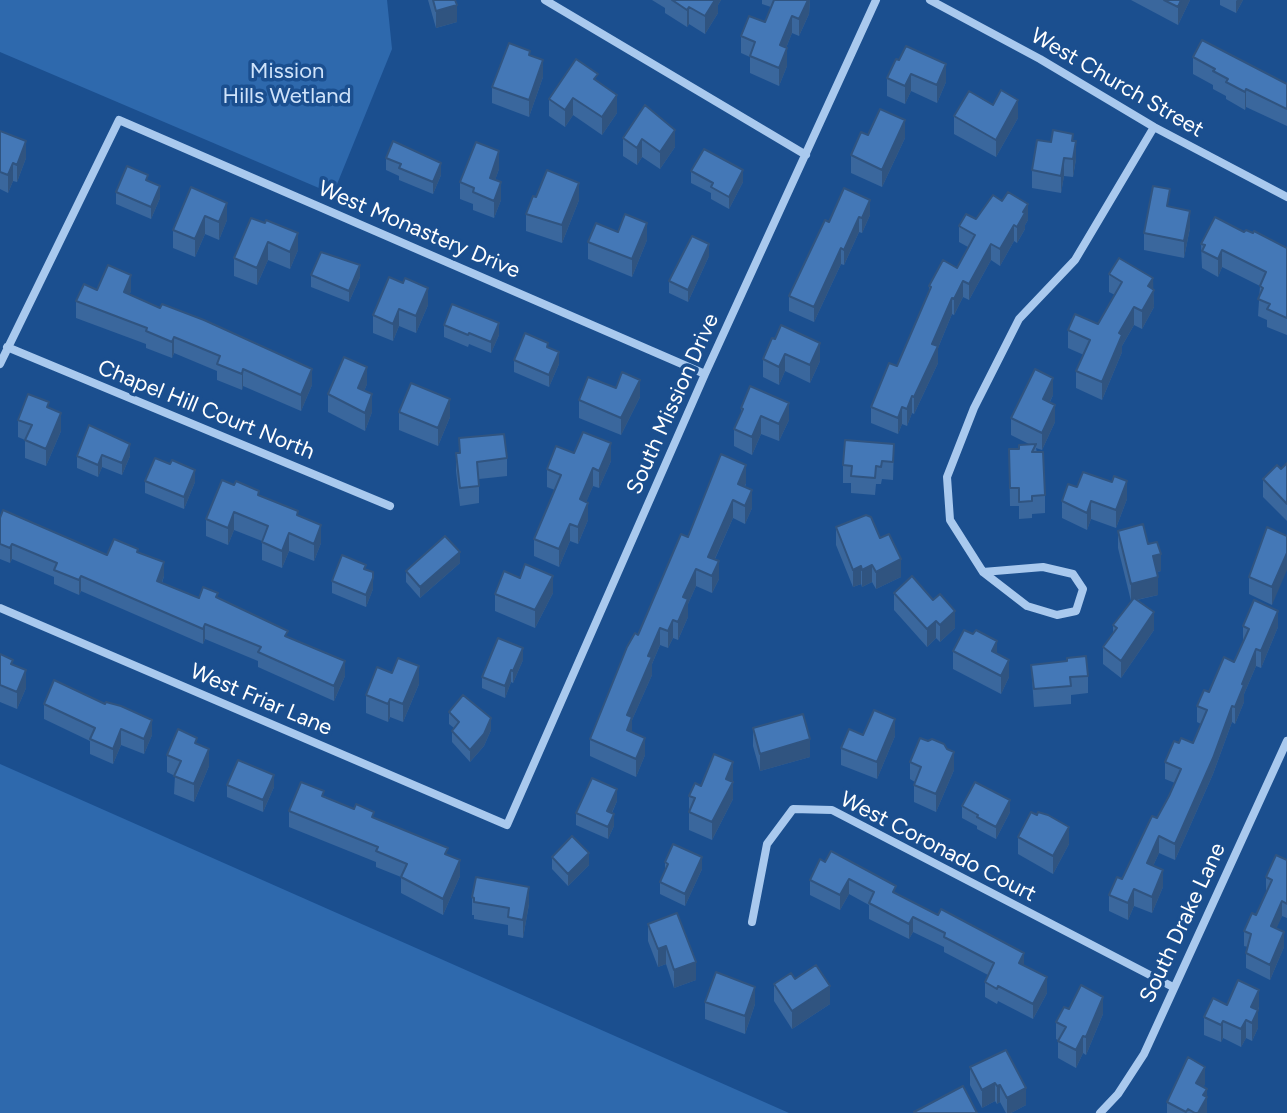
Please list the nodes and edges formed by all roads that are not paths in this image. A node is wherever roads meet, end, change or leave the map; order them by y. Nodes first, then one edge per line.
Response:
1 (545, 0) edge
2 (876, 0) edge
3 (930, 0) edge
4 (1154, 127) junction
5 (806, 155) junction
6 (1287, 197) edge
7 (7, 347) junction
8 (0, 364) edge
9 (705, 374) junction
10 (390, 506) dead end
11 (983, 572) junction
12 (0, 608) edge
13 (1287, 741) edge
14 (507, 825) joint
15 (752, 922) dead end
16 (1173, 987) junction
17 (1100, 1113) edge

1 - 5 street
2 - 5 street, South Mission Drive
3 - 4 street, West Church Street
4 - 6 street, West Church Street
4 - 11 street
5 - 9 street, South Mission Drive
7 - 8 street
7 - 9 street, West Monastery Drive
7 - 10 street, Chapel Hill Court North
9 - 14 street, South Mission Drive
11 - 11 street
12 - 14 street, West Friar Lane
13 - 16 street, South Drake Lane
15 - 16 street, West Coronado Court
16 - 17 street, South Drake Lane

